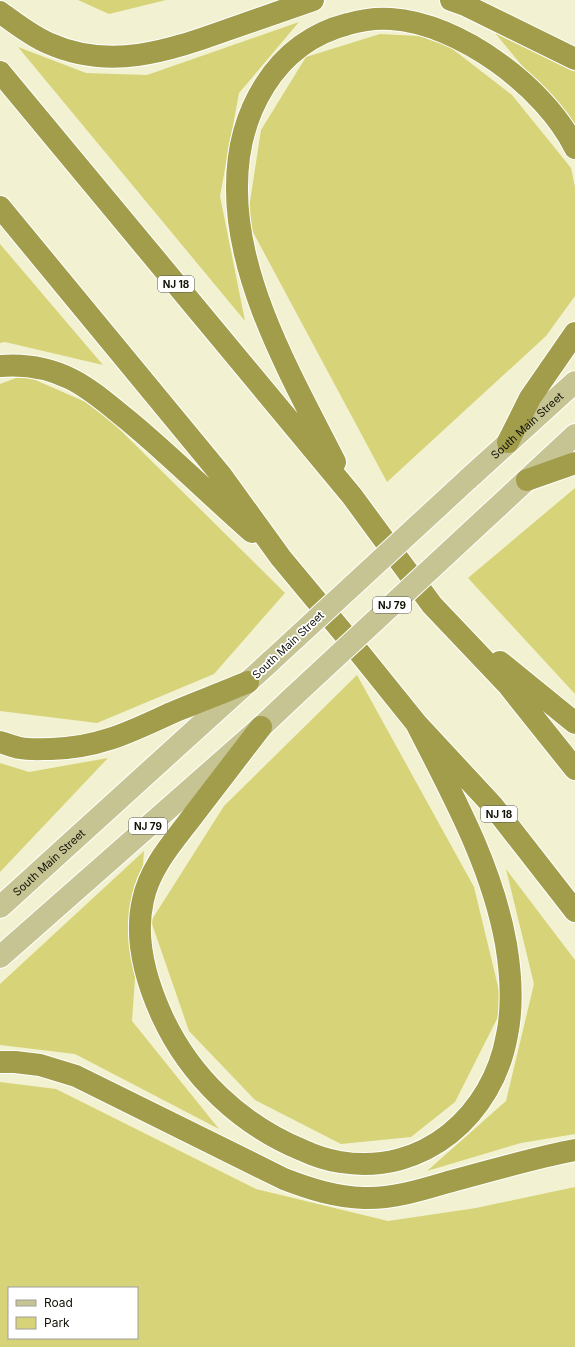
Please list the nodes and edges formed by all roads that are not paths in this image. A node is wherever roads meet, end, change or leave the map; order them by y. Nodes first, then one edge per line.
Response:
1 (313, 0) edge
2 (451, 0) edge
3 (0, 12) edge
4 (575, 59) edge
5 (0, 72) edge
6 (575, 148) edge
7 (0, 207) edge
8 (575, 333) edge
9 (0, 366) edge
10 (575, 382) edge
11 (575, 436) edge
12 (508, 442) junction
13 (575, 463) edge
14 (527, 480) junction
15 (352, 496) junction
16 (281, 558) junction
17 (432, 605) junction
18 (248, 682) junction
19 (416, 723) junction
20 (575, 723) edge
21 (261, 727) junction
22 (0, 742) edge
23 (575, 769) edge
24 (0, 907) edge
25 (575, 911) edge
26 (0, 957) edge
27 (0, 1062) edge
28 (575, 1150) edge

1 - 3 highway
2 - 4 highway
5 - 15 highway, NJ 18
6 - 15 highway
7 - 16 highway, NJ 18
8 - 12 highway
9 - 16 highway
10 - 12 main road, South Main Street
11 - 14 main road, NJ 79
12 - 18 main road, South Main Street, bridge
13 - 14 highway
14 - 21 main road, NJ 79, bridge
15 - 17 highway, NJ 18
16 - 19 highway, NJ 18
17 - 20 highway
17 - 23 highway, NJ 18
18 - 22 highway
18 - 24 main road, South Main Street
19 - 21 highway
19 - 25 highway, NJ 18
21 - 26 main road, NJ 79
27 - 28 highway

